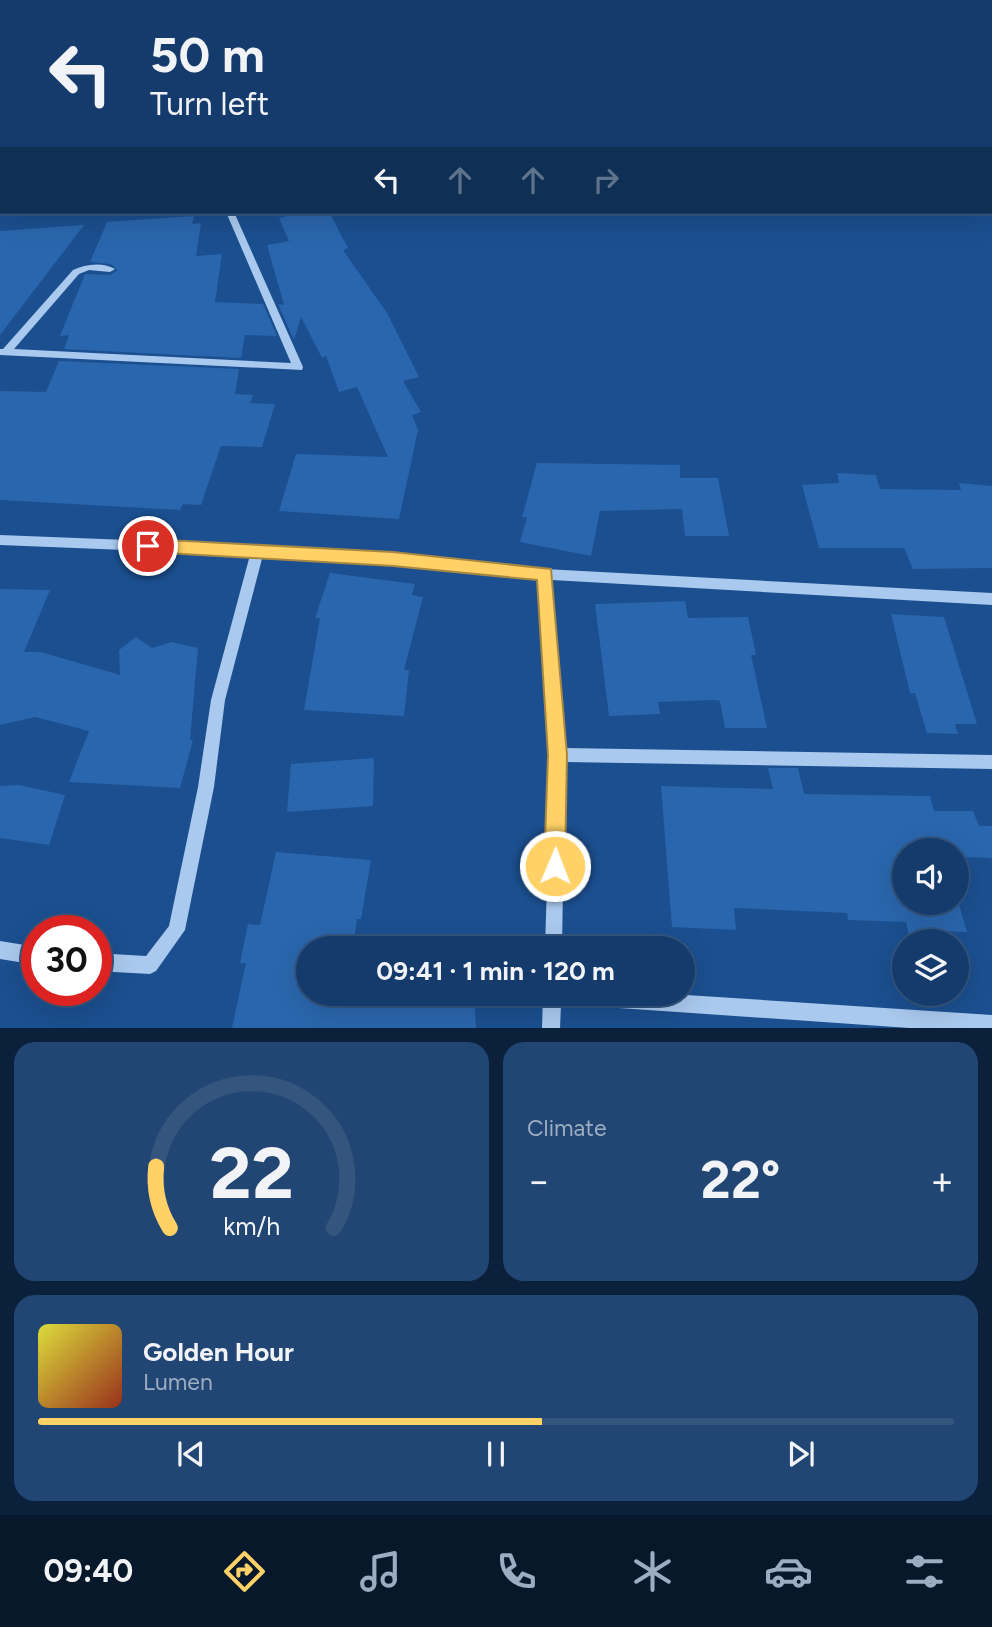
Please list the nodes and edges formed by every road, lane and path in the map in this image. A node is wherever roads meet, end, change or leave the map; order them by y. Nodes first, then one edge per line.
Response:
1 (231, 214) edge
2 (110, 269) dead end
3 (2, 353) edge
4 (0, 540) edge
5 (258, 550) junction
6 (545, 574) junction
7 (992, 599) edge
8 (558, 755) junction
9 (992, 762) edge
10 (553, 936) edge
11 (0, 950) edge
12 (21, 953) edge
13 (112, 962) edge
14 (695, 1004) edge
15 (552, 1006) edge
16 (992, 1024) edge
17 (551, 1028) edge

1 - 3 street
2 - 3 street
4 - 5 street
5 - 6 street
5 - 13 street
6 - 7 street
6 - 8 street
8 - 9 street
8 - 10 street
11 - 12 street
14 - 16 street
15 - 17 street

